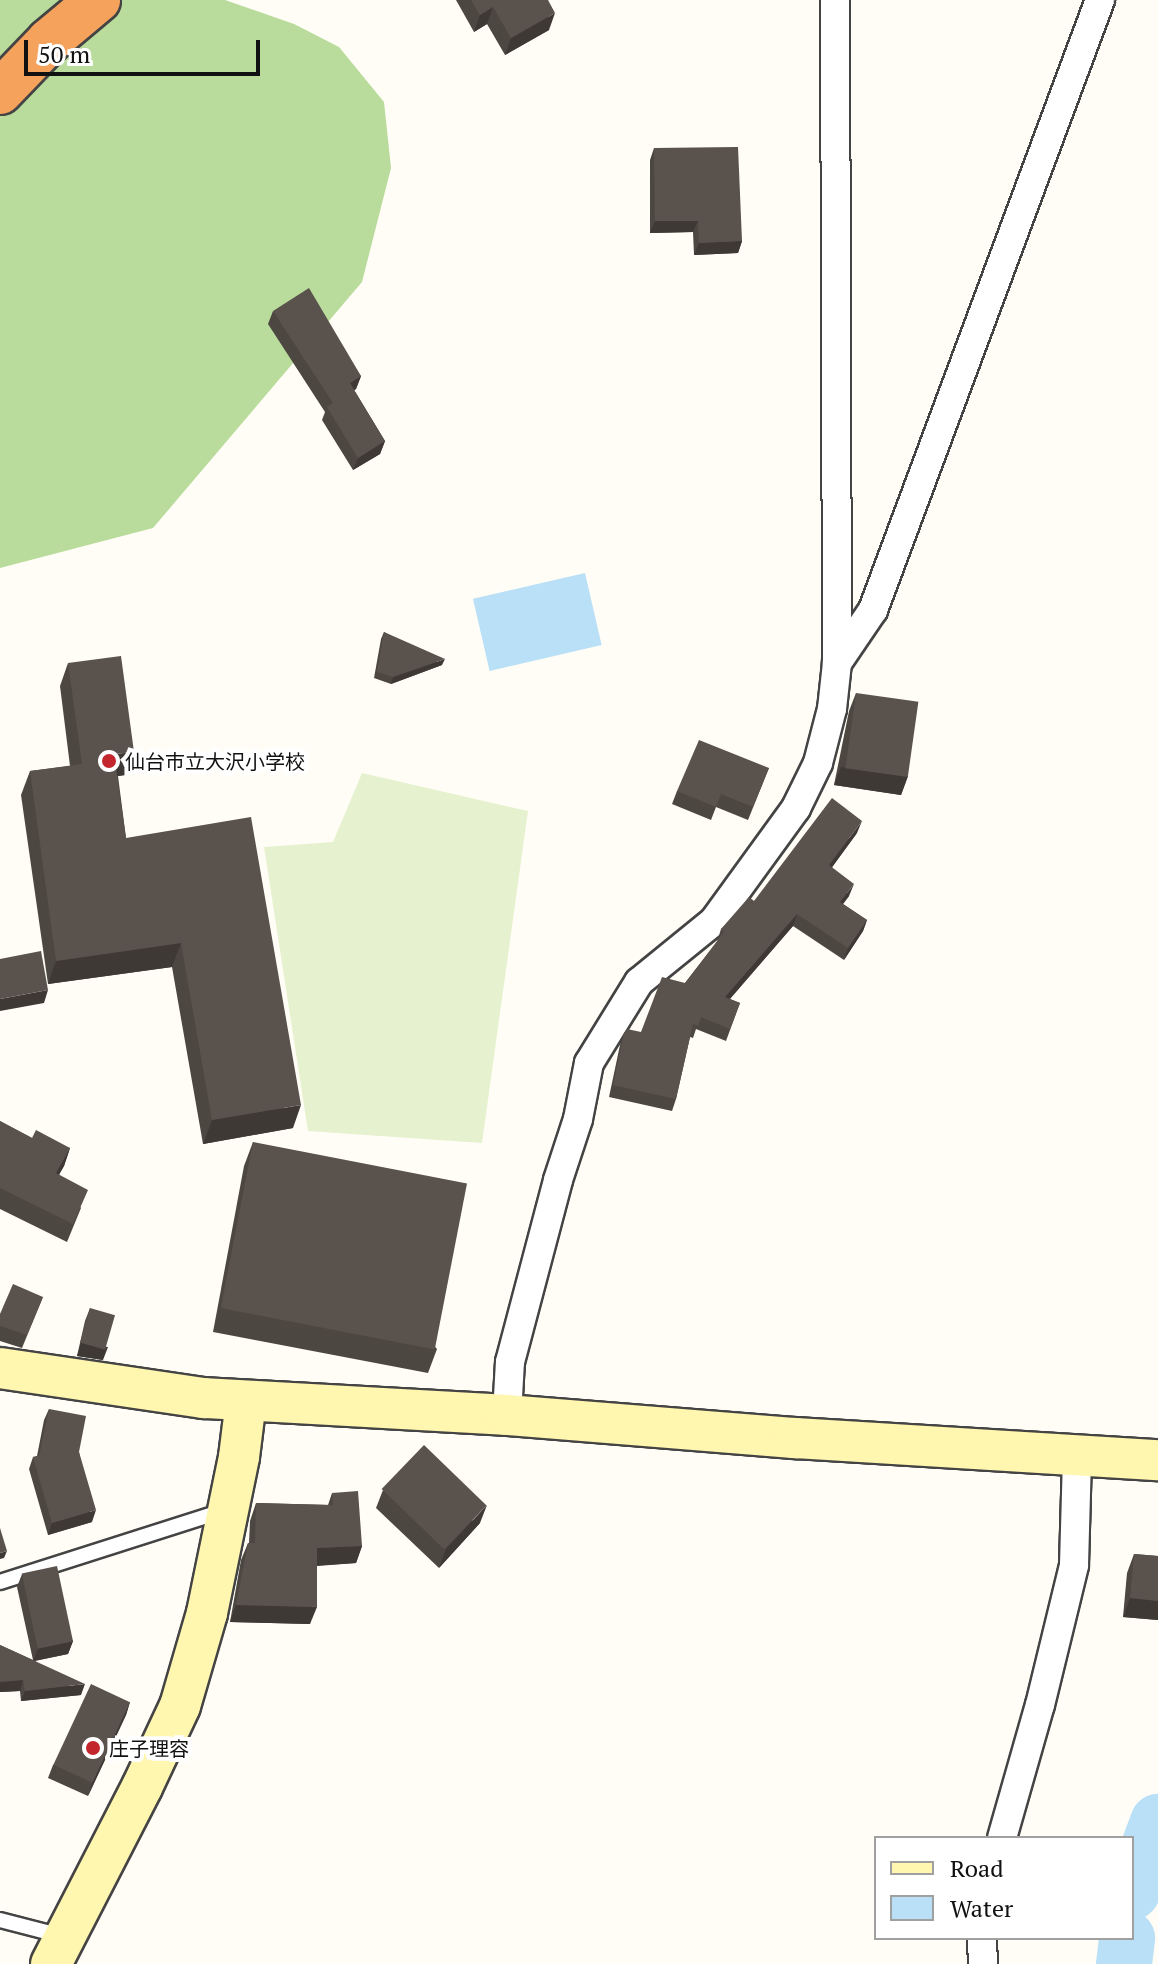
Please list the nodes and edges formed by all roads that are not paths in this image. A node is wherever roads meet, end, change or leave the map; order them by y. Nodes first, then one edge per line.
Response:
1 (98, 0) edge
2 (835, 0) edge
3 (1100, 0) edge
4 (0, 92) edge
5 (837, 663) junction
6 (0, 1368) edge
7 (246, 1401) junction
8 (507, 1415) junction
9 (1077, 1458) junction
10 (1158, 1460) edge
11 (229, 1508) junction
12 (0, 1582) edge
13 (1003, 1836) edge
14 (0, 1920) edge
15 (982, 1940) edge
16 (58, 1950) edge
17 (983, 1964) edge

1 - 4 highway
2 - 5 street
3 - 5 street
5 - 8 street
6 - 7 street
7 - 8 street
7 - 11 street
8 - 9 street
9 - 10 street
9 - 13 street
11 - 12 lane
11 - 16 street
14 - 16 lane
15 - 17 street

